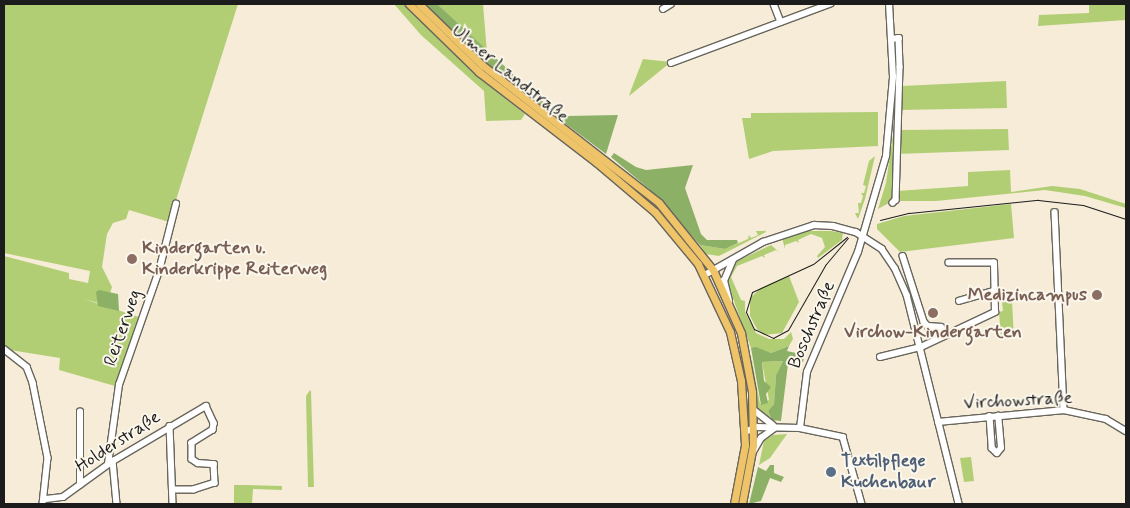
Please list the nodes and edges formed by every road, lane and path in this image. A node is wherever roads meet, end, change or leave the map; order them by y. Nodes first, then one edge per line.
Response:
1 (409, 4) edge
2 (419, 4) edge
3 (671, 4) edge
4 (774, 4) edge
5 (830, 4) edge
6 (884, 4) edge
7 (889, 4) edge
8 (663, 9) dead end
9 (888, 11) junction
10 (781, 22) junction
11 (891, 39) junction
12 (671, 63) dead end
13 (892, 203) dead end
14 (176, 204) dead end
15 (1055, 212) dead end
16 (863, 236) junction
17 (903, 256) dead end
18 (734, 259) junction
19 (949, 263) dead end
20 (713, 270) junction
21 (705, 275) junction
22 (993, 291) junction
23 (959, 301) dead end
24 (730, 302) junction
25 (946, 333) junction
26 (921, 347) junction
27 (4, 349) edge
28 (880, 357) dead end
29 (754, 410) junction
30 (1064, 410) junction
31 (80, 412) dead end
32 (990, 416) junction
33 (998, 416) junction
34 (938, 422) junction
35 (170, 426) junction
36 (777, 427) junction
37 (753, 428) junction
38 (800, 428) junction
39 (1126, 431) edge
40 (745, 432) junction
41 (752, 454) junction
42 (111, 462) junction
43 (80, 485) junction
44 (173, 490) junction
45 (44, 502) edge
46 (117, 504) edge
47 (173, 504) edge
48 (734, 504) edge
49 (742, 504) edge
50 (862, 504) edge
51 (959, 504) edge

1 - 21 main road, Ulmer Landstraße
2 - 20 main road
3 - 8 street
4 - 10 street
5 - 10 street
6 - 9 street
7 - 9 street
9 - 11 street
10 - 12 street
11 - 13 street
11 - 16 street
14 - 42 street, Reiterweg
15 - 30 street
16 - 18 street
16 - 26 street
16 - 38 street, Boschstraße
17 - 25 street
18 - 20 street
18 - 24 street
19 - 22 street
20 - 21 street
20 - 24 main road
21 - 40 main road, Ulmer Landstraße
22 - 23 street
22 - 25 street
24 - 29 main road
25 - 26 street
26 - 28 street
26 - 34 street
27 - 45 street
29 - 36 street
29 - 37 main road
30 - 33 street, Virchowstraße
30 - 39 street, Virchowstraße
31 - 43 street
32 - 33 street, Virchowstraße
32 - 33 street
32 - 34 street, Virchowstraße
34 - 51 street
35 - 42 street, Holderstraße
35 - 44 street
35 - 44 street, Holderstraße
36 - 37 street
36 - 38 street
36 - 41 street
37 - 40 street
37 - 41 main road
38 - 50 street
40 - 48 main road, Ulmer Landstraße
41 - 49 main road
42 - 43 street, Holderstraße
42 - 46 street, Reiterweg
43 - 45 street, Holderstraße
44 - 47 street

